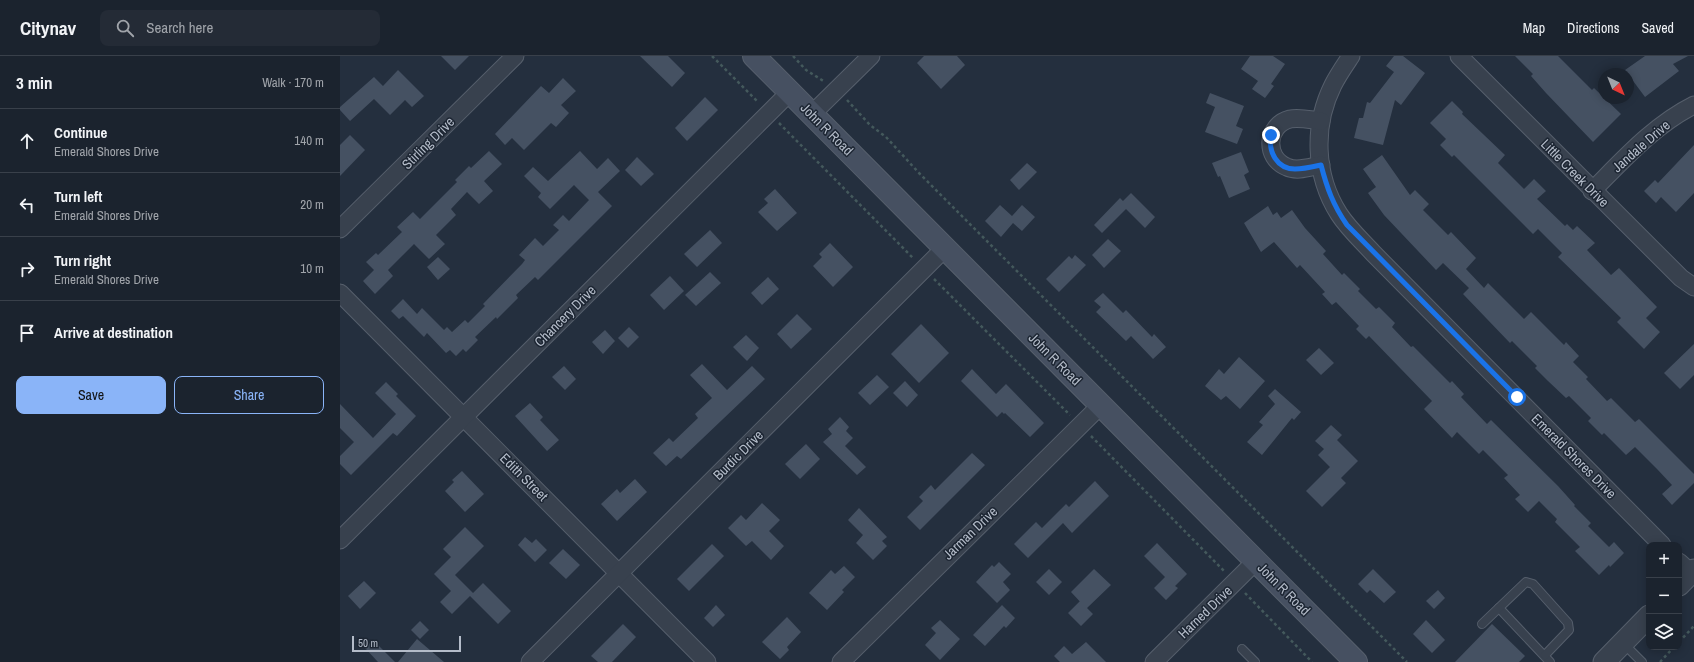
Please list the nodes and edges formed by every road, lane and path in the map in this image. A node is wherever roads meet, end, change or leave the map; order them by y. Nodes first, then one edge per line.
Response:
1 (515, 56) edge
2 (712, 56) edge
3 (754, 56) edge
4 (793, 56) edge
5 (871, 56) edge
6 (1351, 56) edge
7 (1459, 56) edge
8 (826, 83) dead end
9 (790, 92) junction
10 (759, 103) dead end
11 (851, 104) dead end
12 (1694, 105) edge
13 (812, 114) junction
14 (1321, 121) junction
15 (779, 123) dead end
16 (1321, 165) junction
17 (1592, 191) junction
18 (340, 229) edge
19 (945, 248) junction
20 (915, 260) dead end
21 (935, 280) dead end
22 (1694, 288) edge
23 (340, 293) edge
24 (1101, 405) junction
25 (1070, 416) dead end
26 (464, 417) junction
27 (1090, 436) dead end
28 (340, 540) edge
29 (1659, 542) edge
30 (1256, 561) junction
31 (1225, 572) dead end
32 (619, 574) junction
33 (1245, 593) dead end
34 (1499, 608) junction
35 (1646, 619) edge
36 (1482, 624) dead end
37 (1694, 626) edge
38 (1682, 639) edge
39 (1623, 643) junction
40 (1242, 649) dead end
41 (1671, 650) edge
42 (1548, 659) edge
43 (1353, 661) edge
44 (530, 662) edge
45 (707, 662) edge
46 (840, 662) edge
47 (1154, 662) edge
48 (1255, 662) edge
49 (1312, 662) edge
50 (1407, 662) edge
51 (1604, 662) edge
52 (1642, 662) edge
53 (1660, 662) edge

1 - 18 street, Stirling Drive
2 - 10 path
3 - 9 main road, John R Road
4 - 8 path
5 - 13 street
6 - 14 street, Emerald Shores Drive
7 - 17 street, Little Creek Drive
9 - 13 main road, John R Road
9 - 26 street, Chancery Drive
11 - 50 path
12 - 17 street, Jandale Drive
13 - 19 main road, John R Road
14 - 16 street, Emerald Shores Drive
14 - 16 street
15 - 20 path
16 - 29 street, Emerald Shores Drive
17 - 22 street, Little Creek Drive
19 - 24 main road, John R Road
19 - 32 street, Burdic Drive
21 - 25 path
23 - 26 street, Edith Street
24 - 30 main road, John R Road
24 - 46 street, Jarman Drive
26 - 28 street, Chancery Drive
26 - 32 street, Edith Street
27 - 31 path
30 - 43 main road, John R Road
30 - 47 street, Harned Drive
32 - 44 street, Burdic Drive
32 - 45 street, Edith Street
33 - 49 path
34 - 36 lane
34 - 42 lane
34 - 42 lane
35 - 39 street
37 - 38 path
39 - 51 street
39 - 52 lane
40 - 48 lane
41 - 53 path

